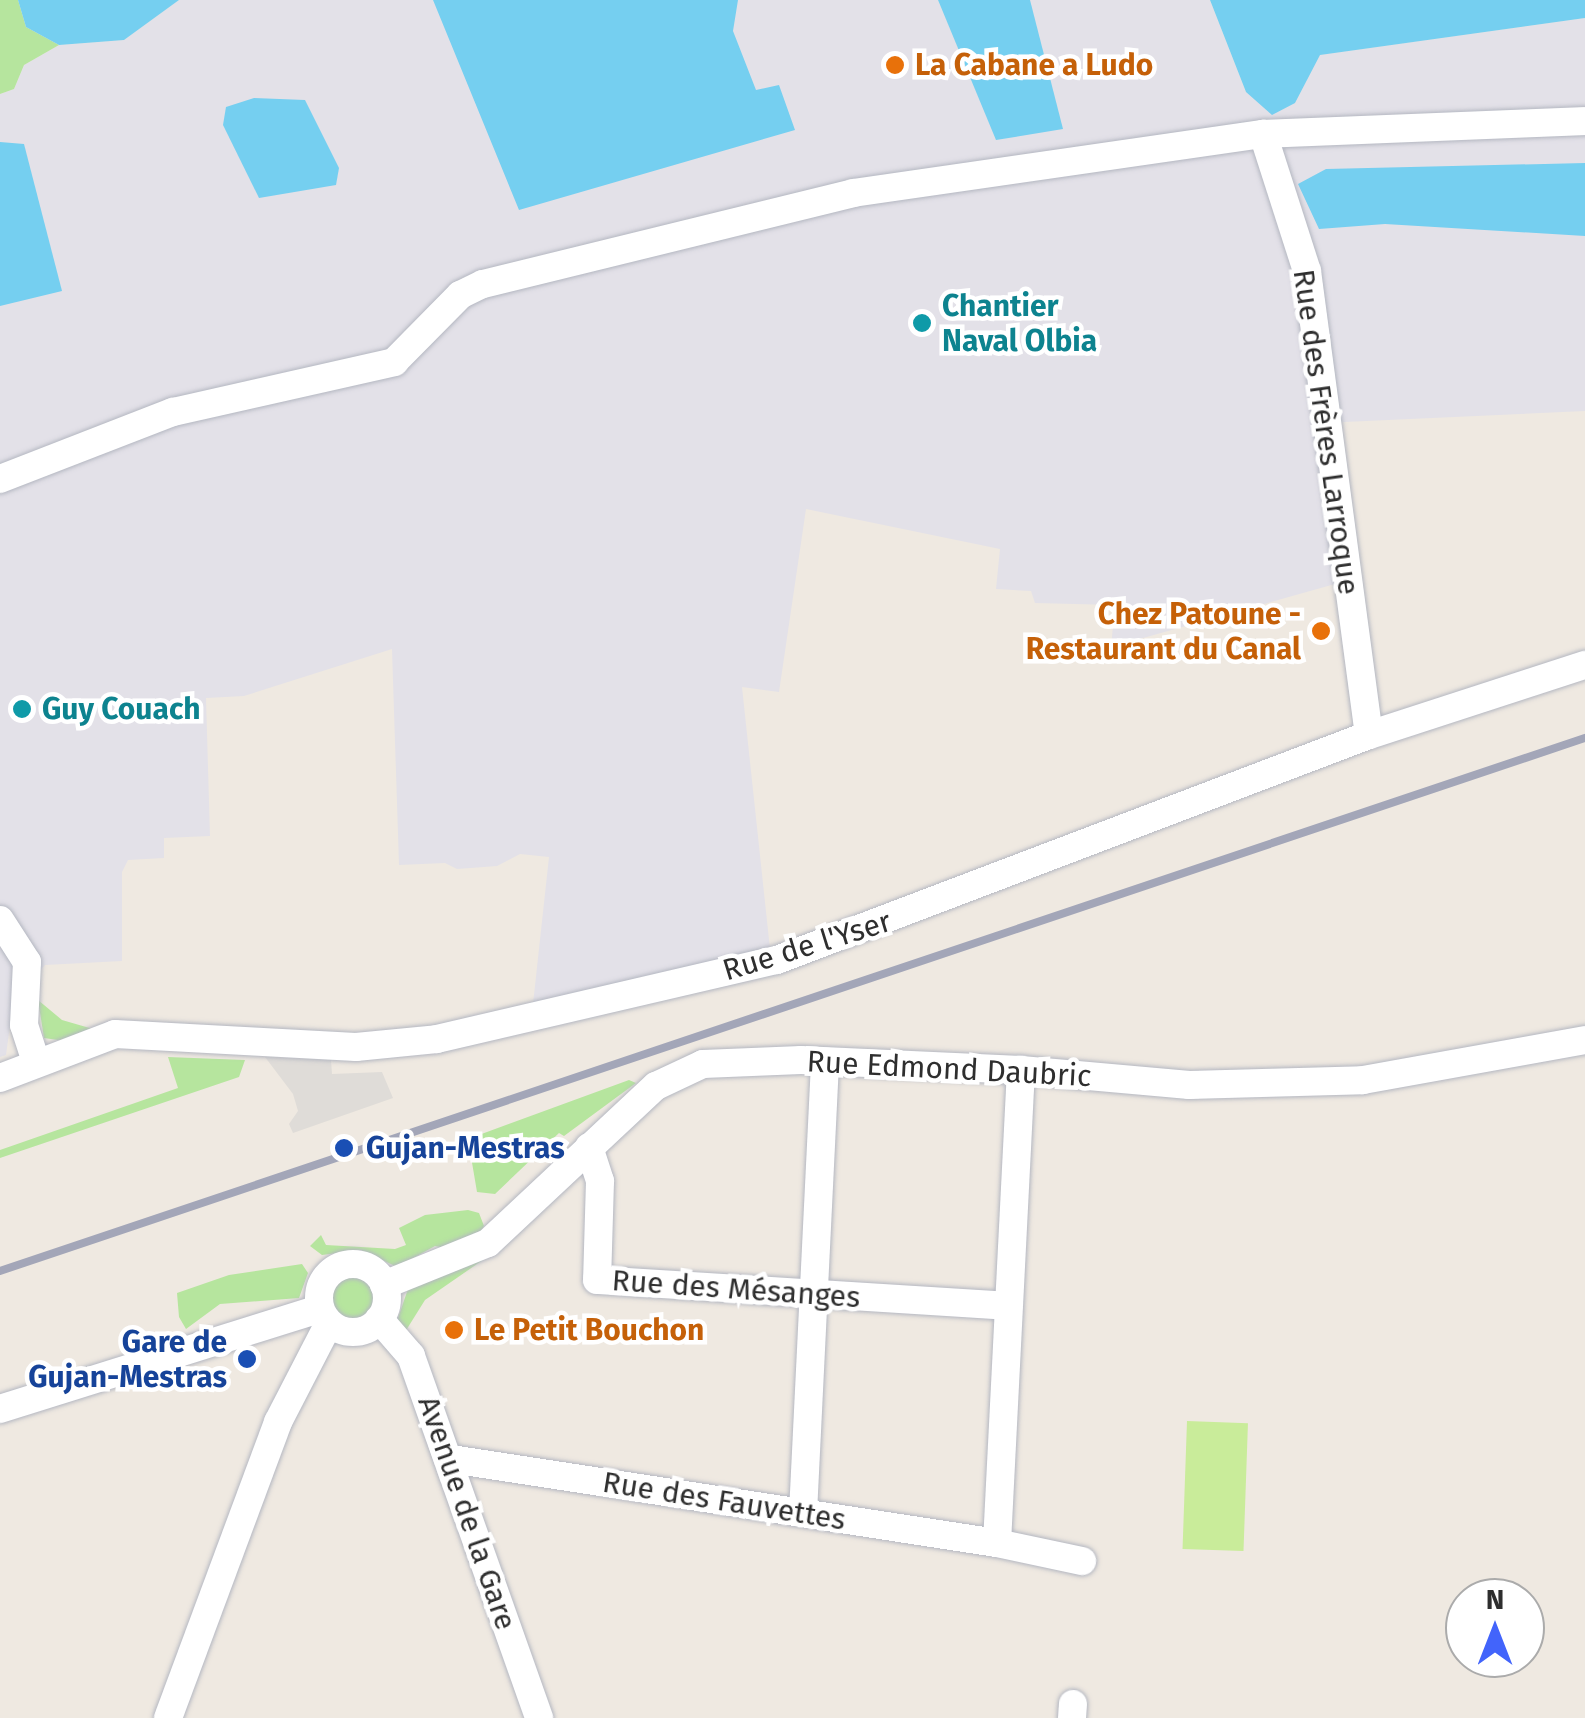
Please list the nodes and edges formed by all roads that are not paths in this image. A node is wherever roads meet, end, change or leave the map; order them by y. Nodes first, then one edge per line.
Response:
1 (1585, 121) edge
2 (1263, 134) junction
3 (0, 479) edge
4 (1585, 665) edge
5 (1369, 735) junction
6 (0, 920) edge
7 (12, 1022) edge
8 (1585, 1040) edge
9 (825, 1062) junction
10 (36, 1063) junction
11 (1021, 1070) junction
12 (0, 1078) edge
13 (588, 1147) junction
14 (384, 1285) junction
15 (814, 1296) junction
16 (1008, 1306) junction
17 (325, 1316) junction
18 (379, 1320) junction
19 (0, 1409) edge
20 (451, 1459) junction
21 (802, 1513) junction
22 (996, 1542) junction
23 (1082, 1561) dead end
24 (168, 1718) edge
25 (538, 1718) edge

1 - 2 street
2 - 3 street
2 - 5 street, Rue des Frères Larroque
4 - 5 street, Rue de l'Yser
5 - 10 street, Rue de l'Yser
6 - 7 street
7 - 10 street
8 - 11 street, Rue Edmond Daubric
9 - 11 street, Rue Edmond Daubric
9 - 13 street, Rue Edmond Daubric
9 - 15 street
10 - 12 street, Rue de l'Yser
11 - 16 street
13 - 14 street, Rue Edmond Daubric
13 - 15 street, Rue des Mésanges
14 - 17 street
14 - 18 street
15 - 16 street, Rue des Mésanges
15 - 21 street
16 - 22 street
17 - 18 street
17 - 19 street
17 - 24 street
18 - 20 street, Avenue de la Gare
20 - 21 street, Rue des Fauvettes
20 - 25 street, Avenue de la Gare
21 - 22 street, Rue des Fauvettes
22 - 23 street, Rue des Fauvettes

